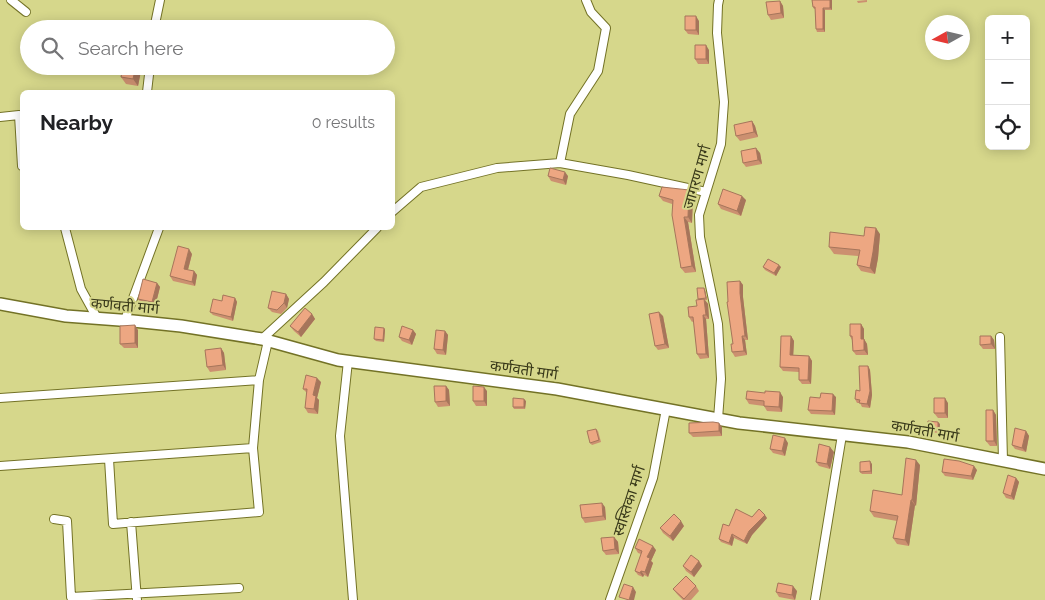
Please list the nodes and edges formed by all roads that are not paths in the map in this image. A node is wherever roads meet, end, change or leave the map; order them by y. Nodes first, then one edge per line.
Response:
1 (11, 0) edge
2 (160, 0) edge
3 (586, 0) edge
4 (719, 0) edge
5 (26, 12) dead end
6 (156, 20) edge
7 (149, 75) edge
8 (147, 90) edge
9 (0, 117) edge
10 (20, 131) edge
11 (560, 163) junction
12 (706, 192) junction
13 (395, 209) edge
14 (66, 230) edge
15 (158, 230) edge
16 (376, 230) edge
17 (0, 304) edge
18 (97, 318) junction
19 (125, 320) junction
20 (1000, 337) dead end
21 (265, 340) junction
22 (348, 362) junction
23 (259, 380) junction
24 (0, 398) edge
25 (666, 409) junction
26 (718, 419) junction
27 (842, 434) junction
28 (253, 448) junction
29 (109, 459) junction
30 (1003, 461) junction
31 (0, 466) edge
32 (1045, 469) edge
33 (54, 519) dead end
34 (131, 522) junction
35 (239, 588) dead end
36 (205, 590) junction
37 (137, 597) edge
38 (205, 600) edge
39 (353, 600) edge
40 (610, 600) edge
41 (815, 600) edge

1 - 5 street
2 - 6 street
3 - 11 street
4 - 12 street, जागरण मार्ग
7 - 8 street
9 - 10 street
11 - 12 street
11 - 13 street
12 - 26 street, जागरण मार्ग
14 - 18 street
15 - 19 street
16 - 21 street
17 - 18 main road, कर्णवती मार्ग
18 - 19 main road, कर्णवती मार्ग
19 - 21 main road, कर्णवती मार्ग
20 - 30 street
21 - 22 main road, कर्णवती मार्ग
21 - 23 street
22 - 25 main road, कर्णवती मार्ग
22 - 39 street
23 - 24 street
23 - 28 street
25 - 26 main road, कर्णवती मार्ग
25 - 40 street, स्वस्तिका मार्ग
26 - 27 main road, कर्णवती मार्ग
27 - 30 main road, कर्णवती मार्ग
27 - 41 street
28 - 29 street
28 - 34 street
29 - 31 street
29 - 34 street
30 - 32 main road, कर्णवती मार्ग
33 - 37 street
34 - 37 street
35 - 36 street
36 - 37 street
36 - 38 street

